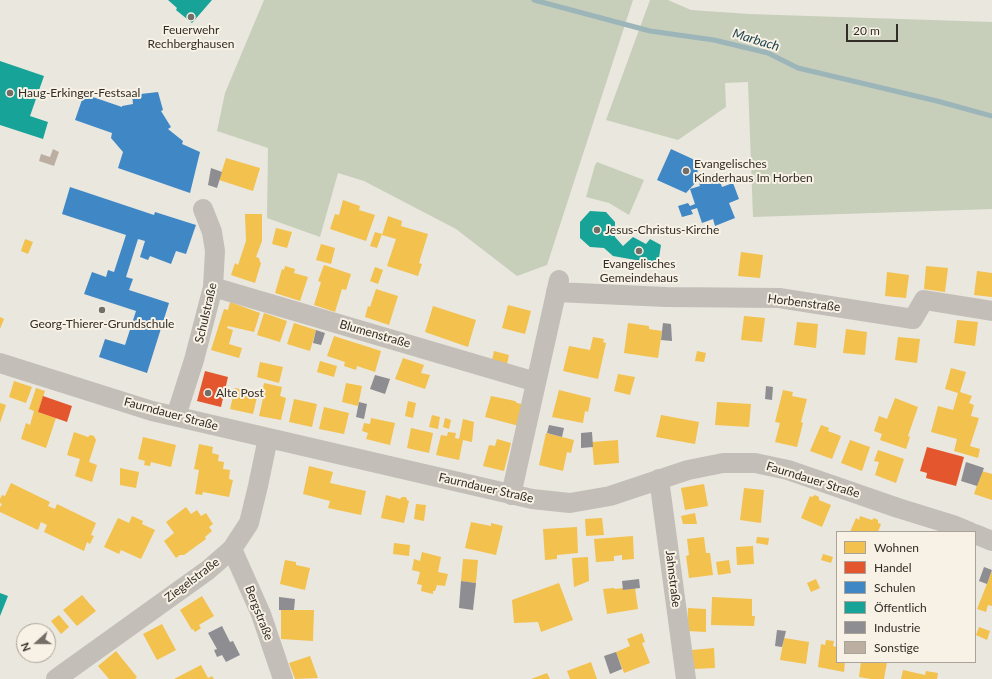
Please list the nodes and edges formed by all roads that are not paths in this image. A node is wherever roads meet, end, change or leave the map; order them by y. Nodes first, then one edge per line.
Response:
1 (203, 209) dead end
2 (214, 287) junction
3 (992, 311) edge
4 (0, 363) edge
5 (536, 382) junction
6 (176, 416) junction
7 (268, 438) junction
8 (660, 479) junction
9 (511, 495) junction
10 (968, 531) edge
11 (976, 534) edge
12 (992, 541) edge
13 (232, 549) junction
14 (56, 679) edge
15 (283, 679) edge
16 (686, 679) edge

1 - 2 street, Schulstraße
2 - 5 street, Blumenstraße
2 - 6 street, Schulstraße
3 - 5 street, Horbenstraße
4 - 6 street, Faurndauer Straße
5 - 9 street, Horbenstraße
6 - 7 street, Faurndauer Straße
7 - 9 street, Faurndauer Straße
7 - 13 street, Ziegelstraße
8 - 9 street, Faurndauer Straße
8 - 10 street, Faurndauer Straße
8 - 16 street, Jahnstraße
11 - 12 street
13 - 14 street, Ziegelstraße
13 - 15 street, Bergstraße

